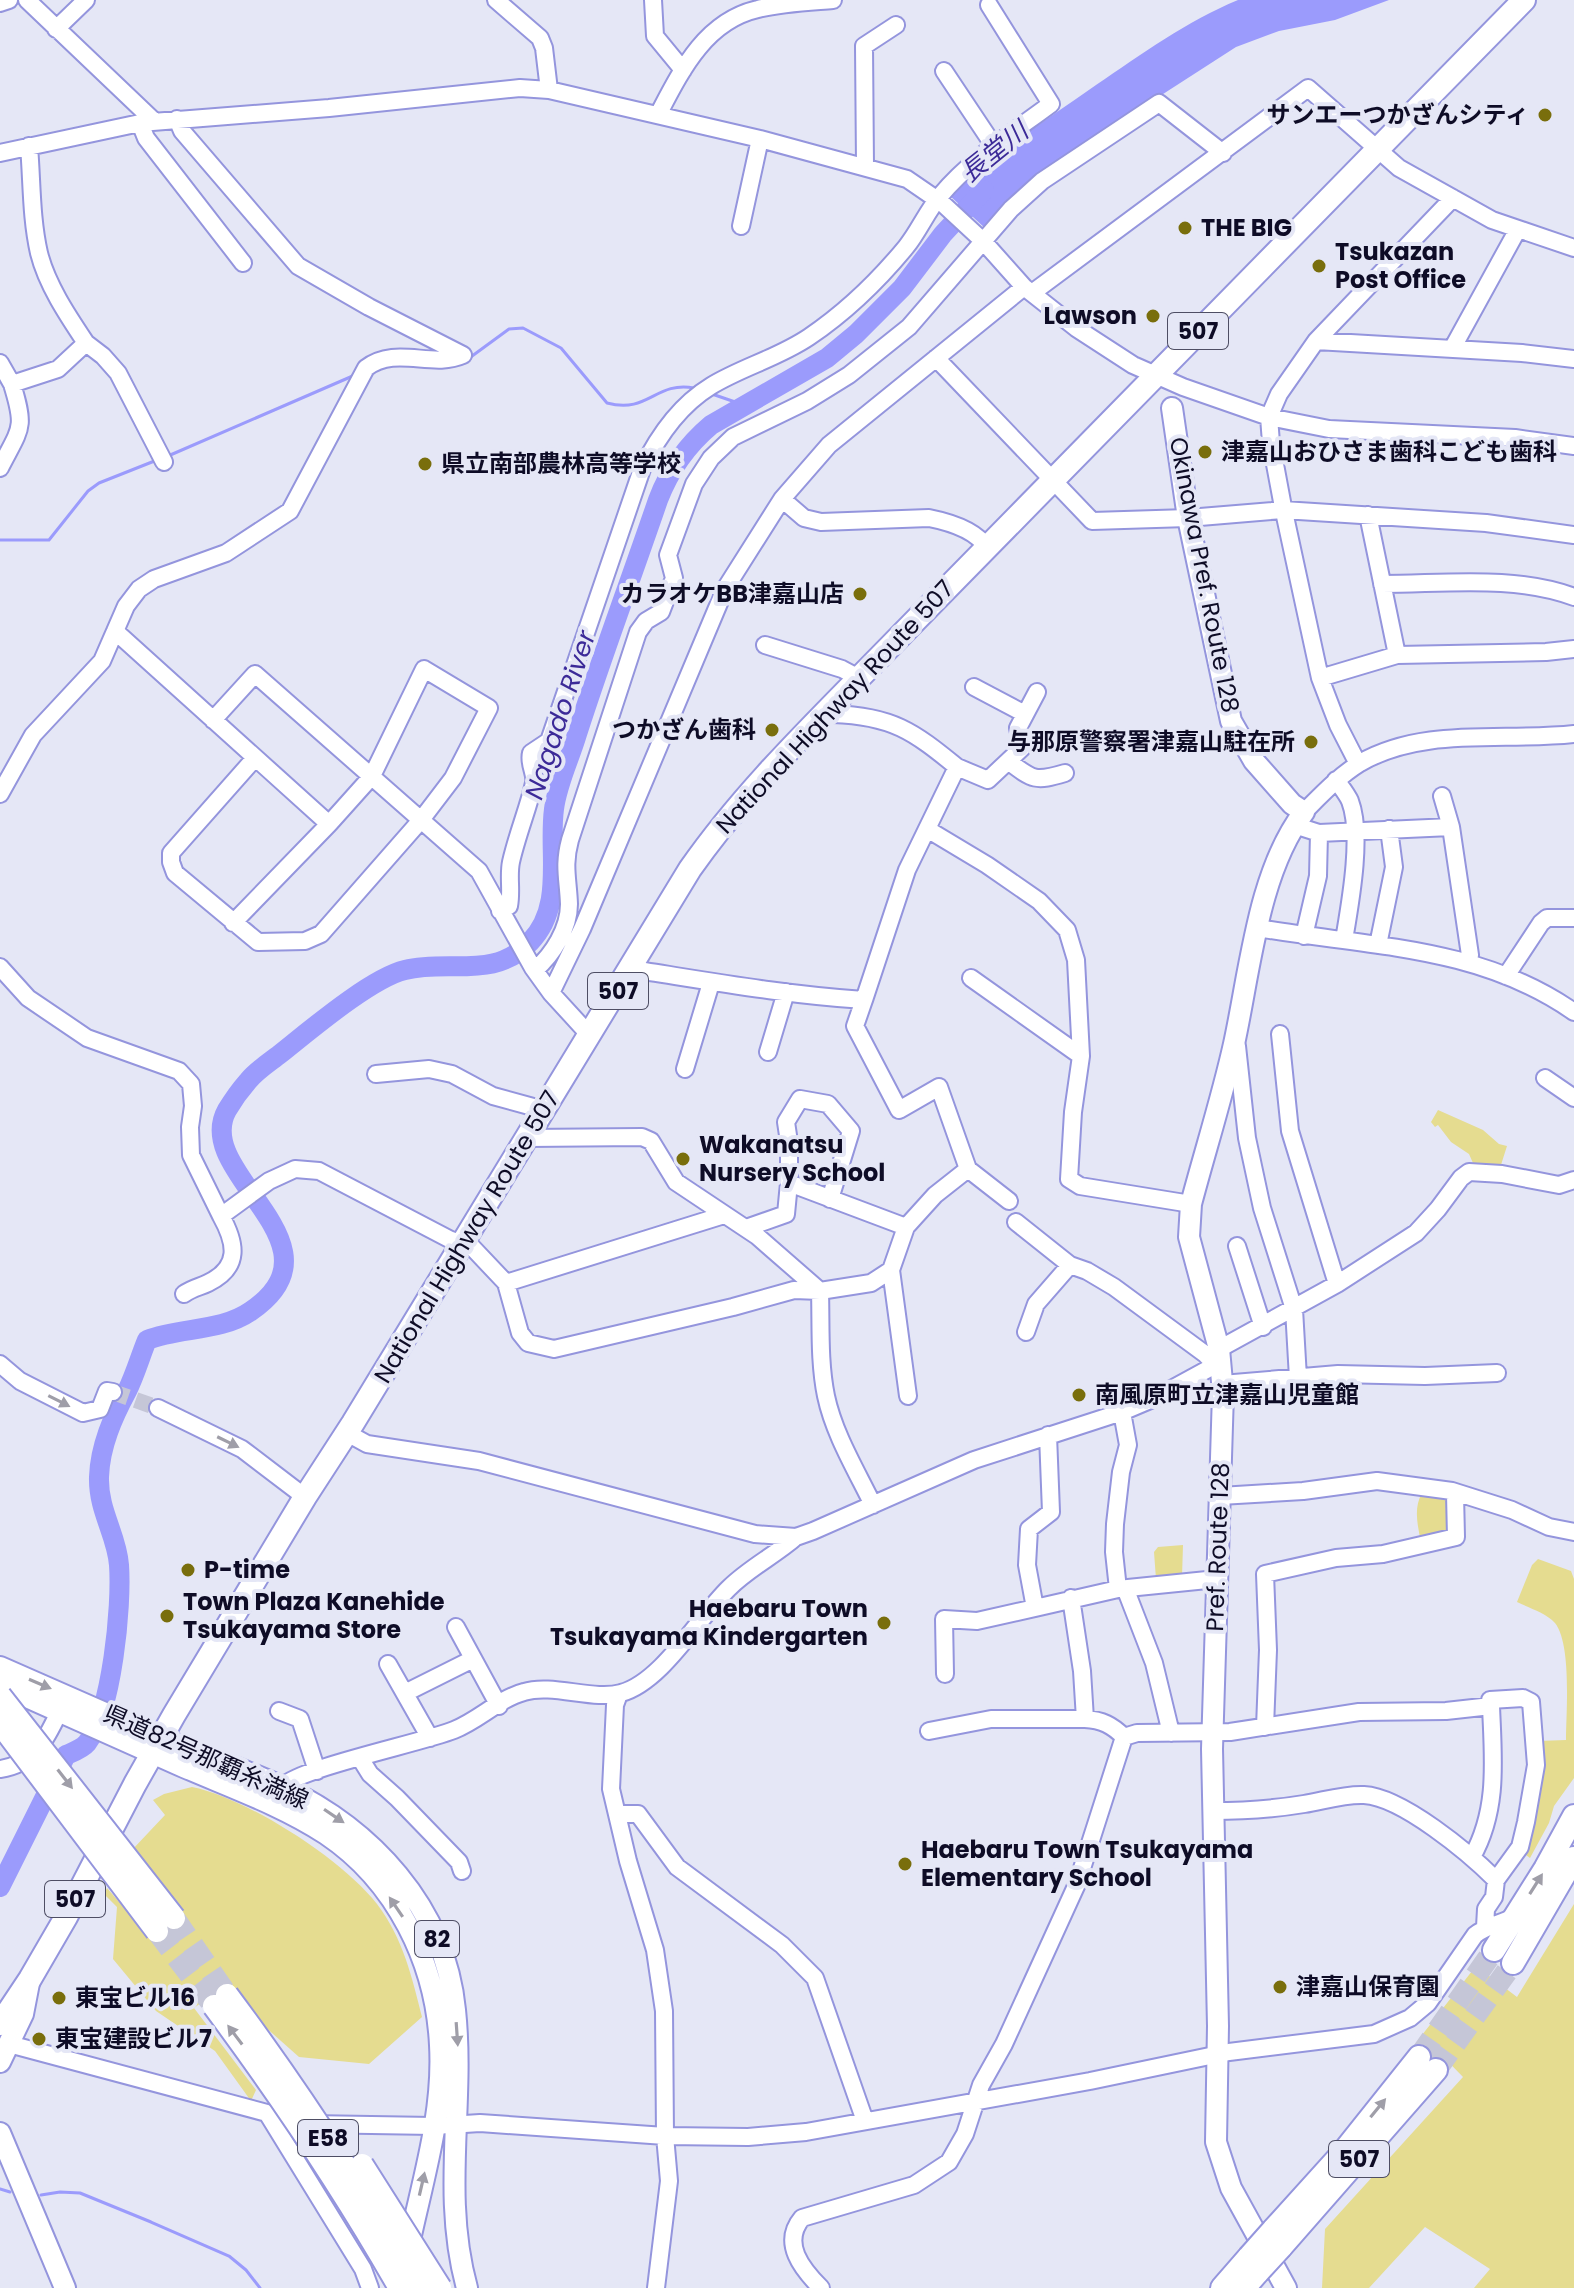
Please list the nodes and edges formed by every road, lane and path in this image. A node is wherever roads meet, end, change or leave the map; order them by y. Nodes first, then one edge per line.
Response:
1 (9, 0) edge
2 (27, 0) edge
3 (86, 0) edge
4 (496, 0) edge
5 (653, 0) edge
6 (833, 0) edge
7 (1524, 0) edge
8 (0, 3) edge
9 (989, 5) dead end
10 (896, 25) dead end
11 (56, 29) junction
12 (683, 70) junction
13 (944, 71) dead end
14 (549, 90) junction
15 (658, 115) junction
16 (177, 119) junction
17 (147, 122) junction
18 (760, 139) junction
19 (29, 146) junction
20 (994, 146) junction
21 (1377, 148) junction
22 (0, 153) edge
23 (1223, 153) junction
24 (865, 166) junction
25 (1453, 198) junction
26 (940, 201) junction
27 (741, 226) dead end
28 (1518, 229) junction
29 (981, 240) junction
30 (1574, 248) edge
31 (977, 260) dead end
32 (243, 263) dead end
33 (1028, 290) junction
34 (943, 297) junction
35 (1316, 341) junction
36 (86, 343) junction
37 (1452, 349) junction
38 (936, 358) junction
39 (1574, 359) edge
40 (0, 363) edge
41 (1155, 375) junction
42 (12, 384) junction
43 (1172, 408) dead end
44 (1269, 417) junction
45 (1574, 446) edge
46 (162, 457) dead end
47 (0, 468) edge
48 (1053, 480) junction
49 (782, 499) junction
50 (1283, 510) junction
51 (1368, 515) junction
52 (1188, 518) junction
53 (1574, 535) edge
54 (987, 548) junction
55 (1382, 584) junction
56 (1574, 597) edge
57 (115, 631) junction
58 (765, 645) dead end
59 (1574, 649) edge
60 (1397, 655) junction
61 (859, 678) junction
62 (1320, 678) junction
63 (974, 687) dead end
64 (1037, 692) dead end
65 (828, 709) junction
66 (1025, 714) junction
67 (213, 720) junction
68 (1574, 734) edge
69 (255, 758) junction
70 (1008, 761) junction
71 (1358, 764) junction
72 (957, 767) junction
73 (1065, 773) dead end
74 (372, 776) junction
75 (1336, 780) junction
76 (0, 794) edge
77 (1442, 796) dead end
78 (1299, 818) junction
79 (421, 820) junction
80 (329, 824) junction
81 (1451, 827) junction
82 (927, 829) junction
83 (1389, 829) junction
84 (1354, 830) junction
85 (1319, 833) junction
86 (501, 913) junction
87 (1573, 918) edge
88 (233, 923) junction
89 (1258, 928) junction
90 (1304, 936) junction
91 (1344, 940) junction
92 (1378, 945) junction
93 (1468, 962) junction
94 (0, 967) edge
95 (534, 969) junction
96 (631, 969) junction
97 (1506, 976) junction
98 (971, 978) dead end
99 (711, 983) junction
100 (786, 992) junction
101 (551, 993) junction
102 (864, 1000) junction
103 (1574, 1012) edge
104 (1236, 1032) junction
105 (592, 1034) junction
106 (1280, 1034) dead end
107 (768, 1052) dead end
108 (1081, 1056) junction
109 (685, 1069) dead end
110 (376, 1074) dead end
111 (1545, 1078) dead end
112 (1574, 1098) edge
113 (544, 1110) junction
114 (527, 1138) junction
115 (968, 1169) junction
116 (1574, 1180) edge
117 (789, 1183) junction
118 (830, 1199) junction
119 (1009, 1201) dead end
120 (1191, 1204) junction
121 (724, 1215) junction
122 (221, 1216) junction
123 (1016, 1222) dead end
124 (906, 1227) junction
125 (746, 1228) junction
126 (461, 1245) junction
127 (1237, 1246) dead end
128 (1070, 1265) junction
129 (891, 1270) junction
130 (506, 1283) junction
131 (1337, 1284) junction
132 (820, 1291) junction
133 (184, 1294) dead end
134 (1294, 1309) junction
135 (1263, 1327) junction
136 (1026, 1332) dead end
137 (1218, 1359) junction
138 (0, 1364) edge
139 (1497, 1373) dead end
140 (1298, 1378) junction
141 (1222, 1384) junction
142 (113, 1392) dead end
143 (908, 1396) dead end
144 (158, 1408) tunnel mouth
145 (1122, 1412) junction
146 (347, 1433) junction
147 (1048, 1435) junction
148 (1455, 1494) junction
149 (1220, 1496) junction
150 (305, 1497) junction
151 (873, 1505) junction
152 (1574, 1532) edge
153 (796, 1537) junction
154 (1217, 1579) junction
155 (1122, 1589) junction
156 (1071, 1598) junction
157 (1035, 1608) junction
158 (456, 1627) dead end
159 (473, 1659) junction
160 (388, 1664) dead end
161 (0, 1667) edge
162 (945, 1674) dead end
163 (0, 1685) edge
164 (405, 1693) junction
165 (619, 1694) junction
166 (0, 1696) edge
167 (1490, 1700) dead end
168 (499, 1706) junction
169 (70, 1710) junction
170 (279, 1711) dead end
171 (1085, 1719) junction
172 (0, 1723) edge
173 (1265, 1727) junction
174 (929, 1731) dead end
175 (1171, 1733) junction
176 (1212, 1733) junction
177 (1124, 1737) junction
178 (430, 1738) junction
179 (157, 1745) junction
180 (360, 1758) junction
181 (0, 1769) edge
182 (317, 1771) junction
183 (282, 1787) junction
184 (1212, 1811) junction
185 (617, 1814) junction
186 (1574, 1816) edge
187 (1472, 1857) junction
188 (1574, 1858) edge
189 (462, 1871) dead end
190 (1496, 1880) junction
191 (1517, 1915) junction
192 (1485, 1927) junction
193 (1494, 1950) tunnel mouth
194 (1513, 1963) tunnel mouth
195 (221, 2000) tunnel mouth
196 (3, 2043) edge
197 (1216, 2054) junction
198 (267, 2062) junction
199 (1427, 2063) tunnel mouth
200 (977, 2101) junction
201 (267, 2113) junction
202 (865, 2121) junction
203 (455, 2125) junction
204 (434, 2126) junction
205 (0, 2133) edge
206 (665, 2136) junction
207 (1250, 2272) edge
208 (65, 2288) edge
209 (370, 2288) edge
210 (385, 2288) edge
211 (400, 2288) edge
212 (418, 2288) edge
213 (440, 2288) edge
214 (467, 2288) edge
215 (656, 2288) edge
216 (821, 2288) edge
217 (1222, 2288) edge
218 (1286, 2288) edge

1 - 8 street
2 - 11 street
3 - 11 street
4 - 14 street
5 - 12 street
6 - 12 street
7 - 21 highway, National Highway Route 507 / 507
9 - 20 street
10 - 24 street
11 - 17 street
12 - 15 street
13 - 20 street
14 - 15 street
14 - 16 street
15 - 18 street
16 - 17 street
16 - 57 street
17 - 19 street
17 - 32 street
18 - 24 street
18 - 27 street
19 - 22 street
19 - 36 street
20 - 26 street
21 - 23 street
21 - 25 street
21 - 41 highway, National Highway Route 507 / 507
23 - 29 street
23 - 33 street
24 - 26 street
25 - 28 street
25 - 35 street
26 - 29 street
26 - 86 street
28 - 30 street
28 - 37 street
29 - 33 street
29 - 34 street
31 - 34 street
33 - 38 street
33 - 41 street
34 - 95 street
35 - 37 street
35 - 44 street
36 - 42 street
36 - 46 street
37 - 39 street
38 - 48 street
38 - 49 street
40 - 42 street
41 - 44 street
41 - 48 highway, National Highway Route 507 / 507
42 - 47 street
43 - 52 main road, Okinawa Pref. Route 128
44 - 45 street
44 - 50 street
48 - 52 street
48 - 54 highway, National Highway Route 507 / 507
49 - 54 street
49 - 101 street
50 - 51 street
50 - 52 street
50 - 62 street
51 - 53 street
51 - 55 street
52 - 78 main road, Okinawa Pref. Route 128
54 - 61 highway, National Highway Route 507 / 507
55 - 56 street
55 - 60 street
57 - 67 street
57 - 76 street
58 - 61 street
59 - 60 street
60 - 62 street
61 - 65 highway, National Highway Route 507 / 507
62 - 71 street
63 - 66 street
64 - 66 street
65 - 72 street
65 - 96 highway, National Highway Route 507 / 507
66 - 70 street
67 - 69 street
67 - 74 street
68 - 71 street
69 - 80 street
69 - 88 street
70 - 72 street
70 - 73 street
71 - 75 street
72 - 82 street
74 - 79 street
74 - 79 street
74 - 80 street
75 - 78 street
75 - 84 street
77 - 81 street
78 - 85 street
78 - 89 main road, Pref. Route 128
79 - 86 street
79 - 88 street
80 - 88 street
81 - 83 street
81 - 93 street
82 - 102 street
82 - 108 street
83 - 84 street
83 - 92 street
84 - 85 street
84 - 91 street
85 - 90 street
86 - 95 street
87 - 97 street
89 - 90 street
89 - 104 main road, Pref. Route 128
90 - 91 street
91 - 92 street
92 - 93 street
93 - 97 street
94 - 122 street
95 - 101 street
96 - 99 street
96 - 105 highway, National Highway Route 507 / 507
97 - 103 street
98 - 108 street
99 - 100 street
99 - 109 street
100 - 102 street
100 - 107 street
101 - 105 street
102 - 115 street
104 - 120 main road, Pref. Route 128
104 - 134 street
105 - 113 highway, National Highway Route 507 / 507
106 - 131 street
108 - 120 street
110 - 113 street
111 - 112 street
113 - 114 highway, National Highway Route 507 / 507
114 - 121 street
114 - 126 highway, National Highway Route 507 / 507
115 - 119 street
115 - 124 street
116 - 131 street
117 - 118 street
117 - 118 street
117 - 125 street
118 - 124 street
120 - 137 main road, Pref. Route 128
121 - 125 street
121 - 130 street
122 - 126 street
122 - 133 street
123 - 128 street
124 - 129 street
125 - 132 street
126 - 130 street
126 - 146 highway, National Highway Route 507 / 507
127 - 135 street
128 - 136 street
128 - 137 street
129 - 132 street
129 - 143 street
130 - 132 street
131 - 134 street
132 - 151 street
134 - 135 street
134 - 140 street
135 - 137 street
137 - 141 main road, Pref. Route 128
137 - 145 street
138 -> 142 street
139 - 140 street
140 - 141 street
141 - 149 main road, Pref. Route 128
144 -> 150 street
145 - 147 street
145 - 155 street
146 - 150 highway, National Highway Route 507 / 507
146 - 153 street
147 - 151 street
147 - 157 street
148 - 149 street
148 - 152 street
148 - 173 street
149 - 154 main road, Pref. Route 128
150 - 179 highway, National Highway Route 507 / 507
151 - 153 street
153 - 165 street
154 - 155 street
154 - 176 main road, Pref. Route 128
155 - 156 street
155 - 175 street
156 - 157 street
156 - 171 street
157 - 162 street
158 - 159 street
159 - 164 street
159 - 168 street
160 - 164 street
161 -> 169 main road, 県道82号那覇糸満線 / 82
163 - 169 main road, 県道82号那覇糸満線 / 82
164 - 178 street
165 - 168 street
165 - 185 street
166 -> 172 highway, bridge
167 - 190 street
168 - 178 street
169 - 179 main road, 県道82号那覇糸満線 / 82
169 - 181 street
170 - 182 street
171 - 174 street
171 - 177 street
173 - 176 street
173 - 187 street
175 - 176 street
175 - 177 street
176 - 184 main road, Pref. Route 128
177 - 200 street
178 - 180 street
179 - 183 main road, 県道82号那覇糸満線 / 82
179 - 196 highway, National Highway Route 507 / 507
204 -> 179 main road, 県道82号那覇糸満線 / 82
180 - 182 street
180 - 189 street
182 - 183 street
183 -> 203 main road, 県道82号那覇糸満線 / 82
184 - 187 street
184 - 197 main road, Pref. Route 128
185 - 202 street
185 - 206 street
191 -> 186 highway
187 - 190 street
188 - 194 highway
190 - 192 street
191 - 192 street
191 - 193 highway
192 - 197 street
195 - 198 highway, E58, bridge
196 - 201 street
197 - 200 street
197 - 218 main road, Pref. Route 128
198 - 210 highway, bridge
198 - 211 highway, E58, bridge
198 - 212 highway, E58, bridge
198 - 213 highway, bridge
199 - 207 highway, 507, bridge
200 - 202 street
200 - 216 street
201 - 204 street
201 - 209 street
202 - 206 street
203 - 204 street
203 - 206 street
203 - 214 main road, 県道82号那覇糸満線 / 82
211 -> 204 main road, 県道82号那覇糸満線 / 82
205 - 208 main road
206 - 215 street
207 - 217 highway, 507

